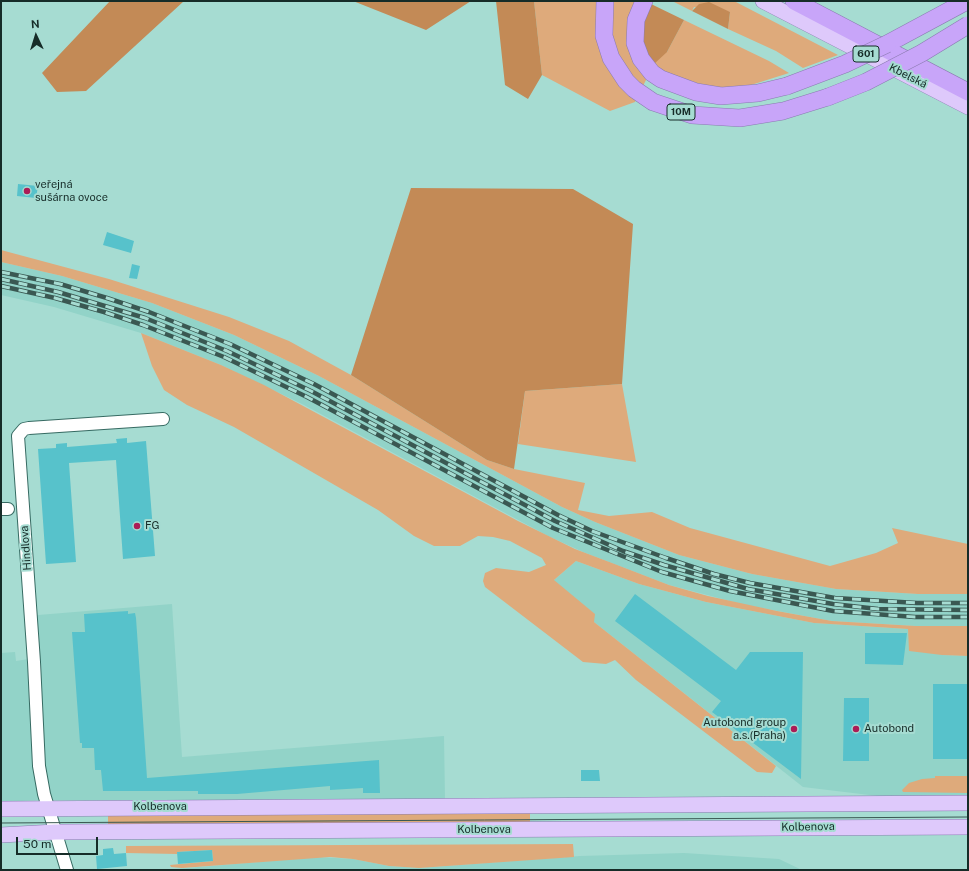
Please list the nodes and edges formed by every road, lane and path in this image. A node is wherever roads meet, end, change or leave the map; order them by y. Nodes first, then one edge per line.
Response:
1 (605, 1) edge
2 (644, 1) edge
3 (763, 1) edge
4 (794, 1) edge
5 (967, 1) edge
6 (968, 25) edge
7 (968, 92) edge
8 (968, 108) edge
9 (163, 419) dead end
10 (968, 803) edge
11 (48, 808) junction
12 (1, 809) edge
13 (968, 827) edge
14 (55, 832) junction
15 (1, 835) edge
16 (66, 870) edge

1 - 6 highway, 10M, bridge
2 - 5 highway, 10M, bridge
3 - 8 main road, Kbelská / 601
4 - 7 highway, Kbelská / 601
9 - 11 street, Hindlova
10 - 11 main road, Kolbenova
11 - 12 main road, Kolbenova
11 - 14 street
13 - 14 main road, Kolbenova
14 - 15 main road, Kolbenova
14 - 16 street

